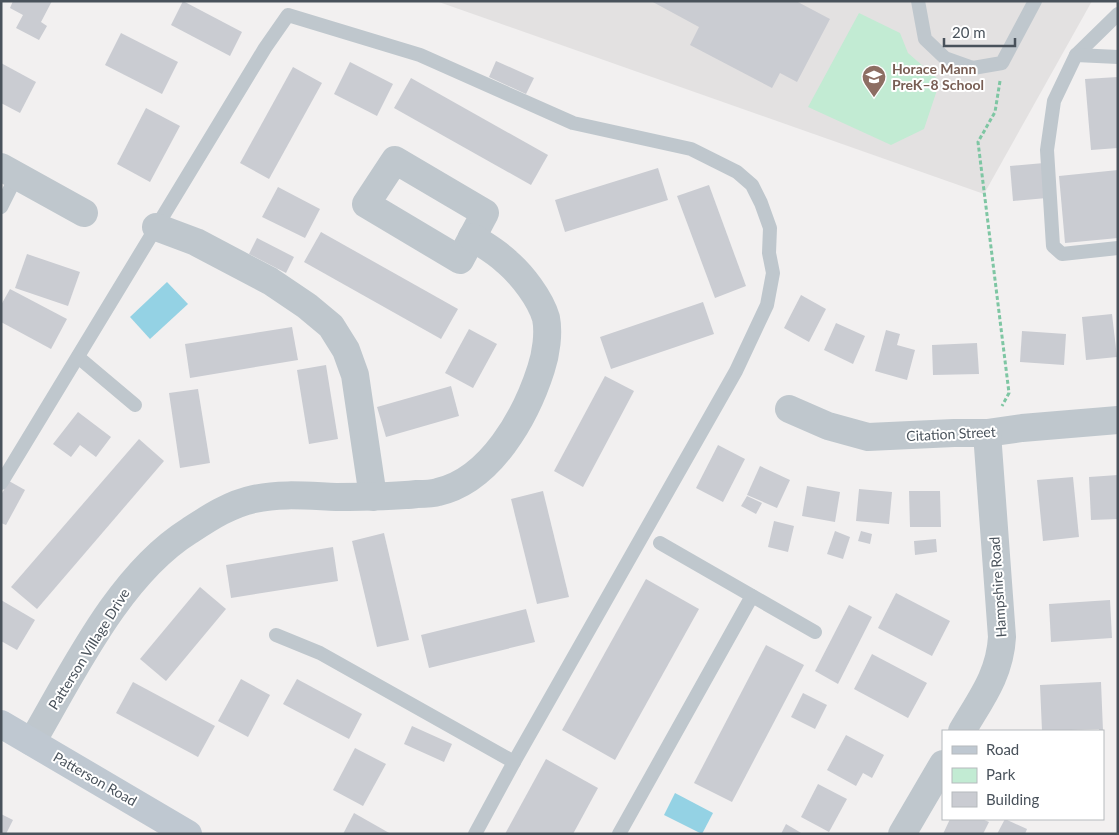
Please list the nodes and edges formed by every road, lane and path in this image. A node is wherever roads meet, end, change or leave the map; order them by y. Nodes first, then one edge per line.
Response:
1 (918, 1) edge
2 (1035, 1) edge
3 (1118, 14) edge
4 (1076, 55) junction
5 (1118, 57) edge
6 (1002, 63) junction
7 (9, 171) edge
8 (1, 207) edge
9 (84, 213) dead end
10 (156, 227) junction
11 (472, 237) dead end
12 (1118, 248) edge
13 (78, 357) junction
14 (135, 404) dead end
15 (789, 409) dead end
16 (1118, 420) edge
17 (987, 433) junction
18 (1, 483) edge
19 (373, 497) junction
20 (660, 543) dead end
21 (752, 596) junction
22 (815, 632) dead end
23 (276, 635) dead end
24 (1, 724) edge
25 (963, 730) edge
26 (32, 742) junction
27 (514, 762) junction
28 (942, 766) edge
29 (188, 834) edge
30 (475, 834) edge
31 (618, 834) edge
32 (902, 834) edge

1 - 6 lane
2 - 6 lane
3 - 4 lane
4 - 5 lane
4 - 12 lane
6 - 17 path
7 - 8 lane
7 - 9 street
10 - 13 lane
10 - 19 street
10 - 27 lane
11 - 19 street, Patterson Village Drive
13 - 14 lane
13 - 18 lane
15 - 17 street, Citation Street
16 - 17 street, Citation Street
17 - 25 street, Hampshire Road
19 - 26 street, Patterson Village Drive
20 - 21 lane
21 - 22 lane
21 - 31 lane
23 - 27 lane
24 - 26 main road, Patterson Road
26 - 29 main road, Patterson Road
27 - 30 lane
28 - 32 street

